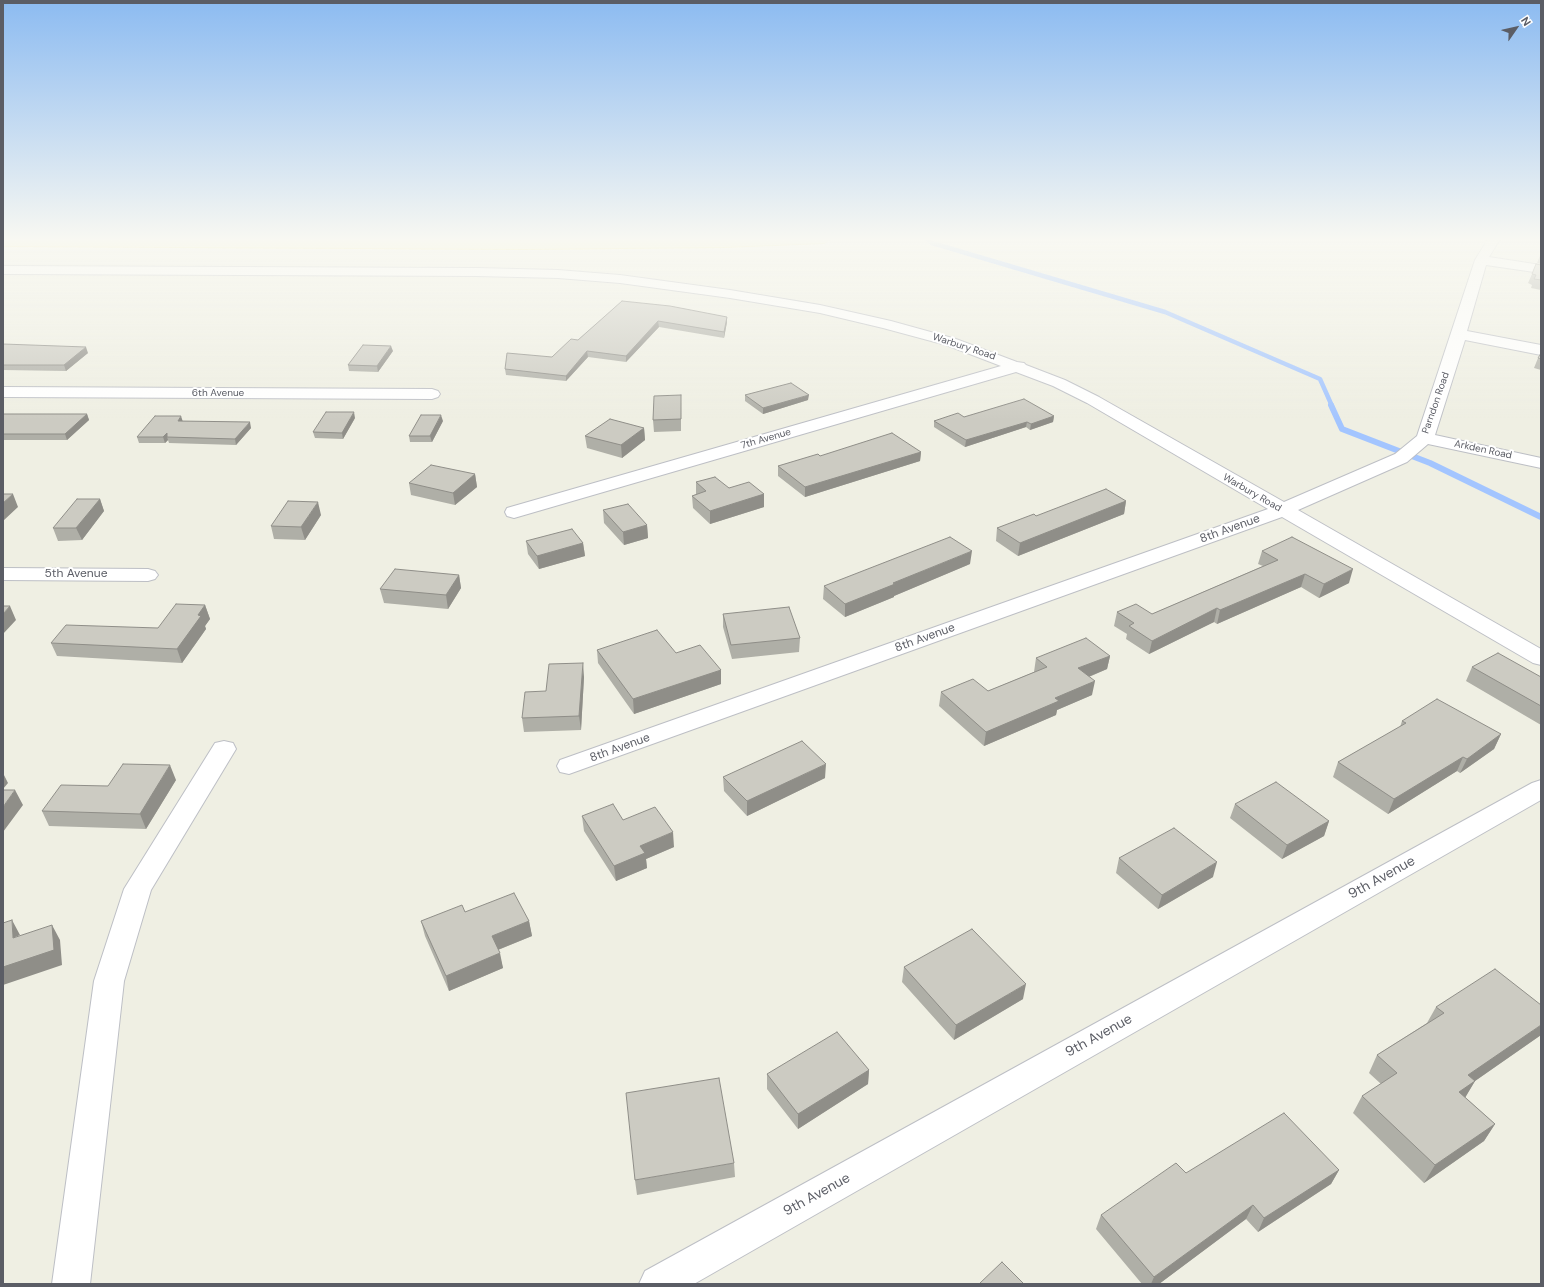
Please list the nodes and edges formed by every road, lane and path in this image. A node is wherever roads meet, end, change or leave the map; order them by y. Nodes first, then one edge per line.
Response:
1 (760, 299) edge
2 (1468, 299) edge
3 (1459, 334) junction
4 (1541, 350) edge
5 (1019, 366) junction
6 (3, 392) edge
7 (432, 394) dead end
8 (1425, 438) junction
9 (1541, 463) edge
10 (1282, 510) junction
11 (514, 512) dead end
12 (3, 574) edge
13 (148, 574) dead end
14 (1541, 658) edge
15 (224, 749) dead end
16 (569, 766) dead end
17 (1541, 789) edge
18 (71, 1284) edge
19 (658, 1284) edge

1 - 5 street, Warbury Road
2 - 3 street, Parndon Road
3 - 4 street
3 - 8 street, Parndon Road
5 - 10 street, Warbury Road
5 - 11 street, 7th Avenue
6 - 7 street, 6th Avenue
8 - 9 street, Arkden Road
8 - 10 street, Parndon Road
10 - 14 street, Warbury Road
10 - 16 street, 8th Avenue
12 - 13 street, 5th Avenue
15 - 18 street
17 - 19 street, 9th Avenue

